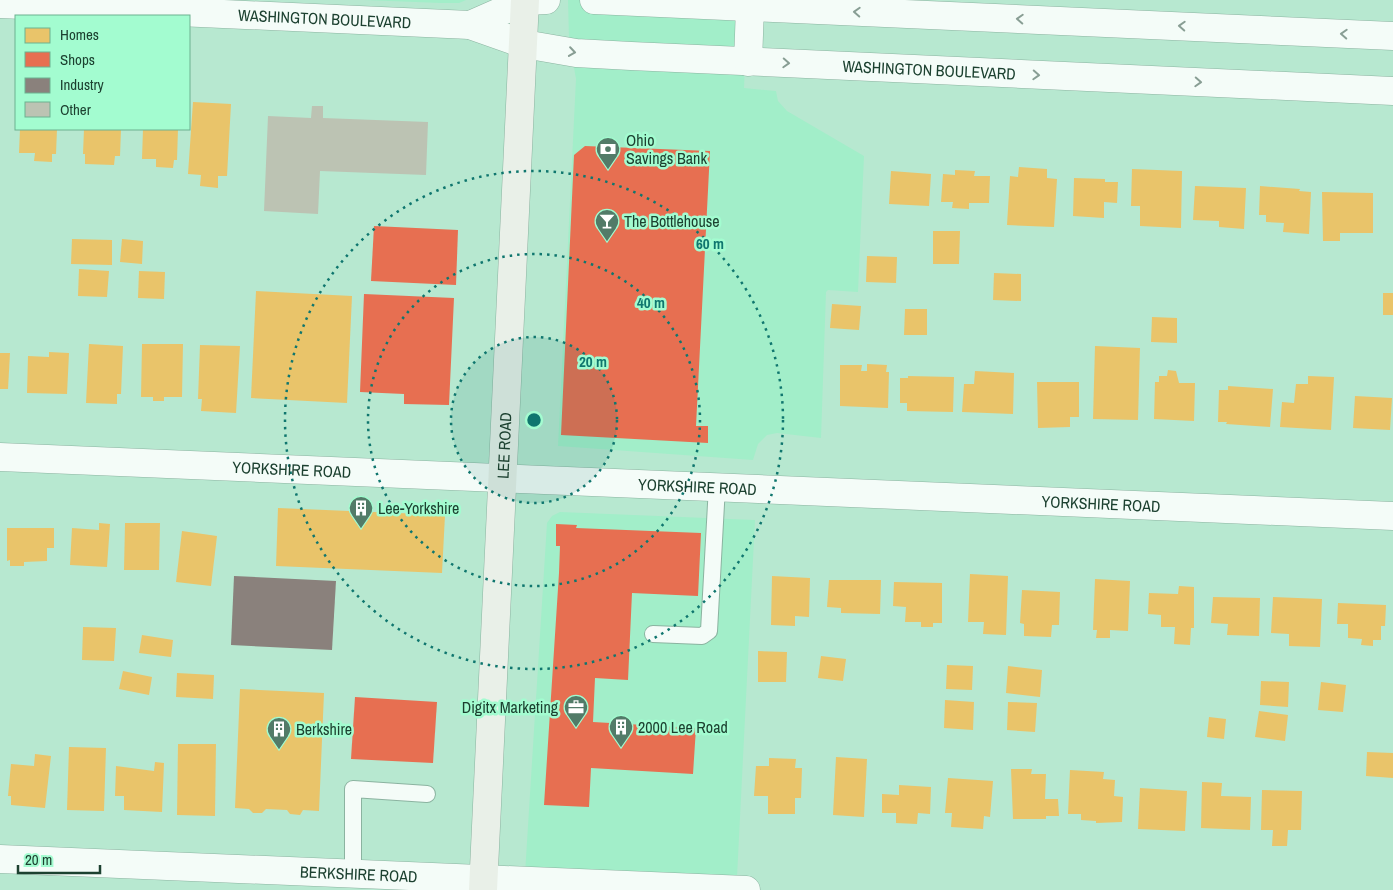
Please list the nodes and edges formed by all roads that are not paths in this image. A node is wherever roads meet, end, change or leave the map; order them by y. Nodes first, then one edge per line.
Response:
1 (525, 0) edge
2 (546, 0) edge
3 (594, 0) edge
4 (0, 4) edge
5 (750, 7) junction
6 (470, 25) junction
7 (1393, 36) edge
8 (524, 44) junction
9 (748, 62) junction
10 (1393, 91) edge
11 (0, 457) edge
12 (501, 478) junction
13 (717, 486) junction
14 (1393, 516) edge
15 (653, 634) dead end
16 (427, 794) dead end
17 (0, 859) edge
18 (353, 874) junction
19 (483, 884) edge
20 (746, 890) edge

1 - 2 street, WASHINGTON BOULEVARD
1 - 6 street, WASHINGTON BOULEVARD
1 - 8 main road, LEE ROAD
3 - 5 street
4 - 6 street, WASHINGTON BOULEVARD
7 -> 5 street
5 - 9 street
6 - 8 street, WASHINGTON BOULEVARD
8 -> 9 street, WASHINGTON BOULEVARD
8 - 12 main road, LEE ROAD
9 -> 10 street, WASHINGTON BOULEVARD
11 - 12 street, YORKSHIRE ROAD
12 - 13 street, YORKSHIRE ROAD
12 - 19 main road, LEE ROAD
13 - 14 street, YORKSHIRE ROAD
13 - 15 lane
16 - 18 lane
17 - 18 street, BERKSHIRE ROAD
18 - 19 street, BERKSHIRE ROAD
19 - 20 street, BERKSHIRE ROAD

